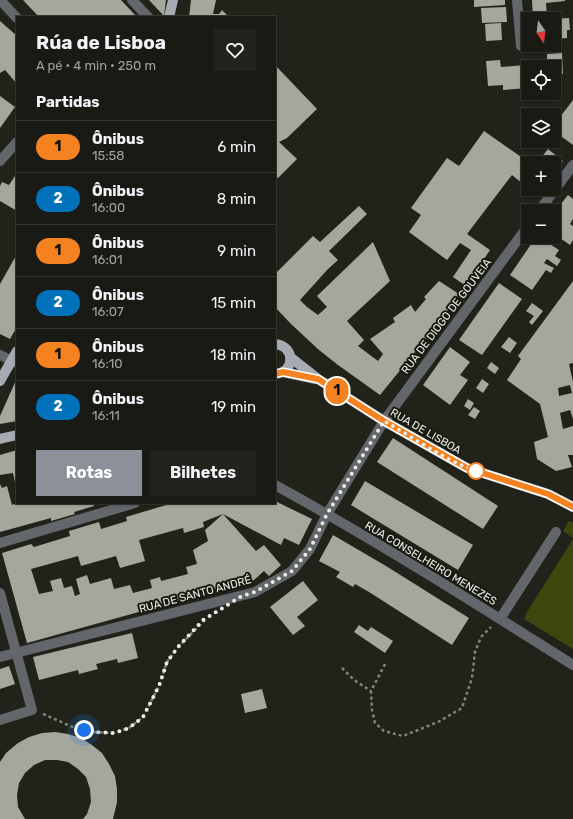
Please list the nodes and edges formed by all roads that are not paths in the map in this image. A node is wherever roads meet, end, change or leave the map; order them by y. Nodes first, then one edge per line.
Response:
1 (0, 0) edge
2 (132, 0) edge
3 (173, 0) edge
4 (517, 0) edge
5 (147, 16) edge
6 (169, 16) edge
7 (16, 17) edge
8 (521, 46) dead end
9 (16, 143) edge
10 (0, 161) edge
11 (573, 165) edge
12 (544, 204) edge
13 (521, 235) edge
14 (277, 343) edge
15 (0, 355) edge
16 (290, 358) junction
17 (14, 362) edge
18 (279, 373) edge
19 (318, 379) junction
20 (0, 381) edge
21 (384, 421) junction
22 (16, 435) edge
23 (0, 439) edge
24 (276, 486) edge
25 (132, 504) edge
26 (573, 507) edge
27 (327, 514) junction
28 (556, 532) dead end
29 (0, 543) edge
30 (1, 598) edge
31 (500, 619) junction
32 (17, 652) junction
33 (0, 657) edge
34 (573, 665) edge
35 (0, 720) edge

1 - 7 street
2 - 5 street
3 - 6 main road
4 - 8 street
9 - 10 street
11 - 12 street
13 - 21 street, RUA DE DIOGO DE GOUVEIA
14 - 16 main road, RUA DE LISBOA
15 - 17 street
16 - 18 main road
16 - 19 main road, RUA DE LISBOA
17 - 20 main road
18 - 19 main road, RUA DE LISBOA
19 - 21 main road, RUA DE LISBOA
21 - 26 main road, RUA DE LISBOA
21 - 27 street, RUA DE SANTO ANDRÉ
22 - 23 main road
24 - 27 street, RUA CONSELHEIRO MENEZES
25 - 29 street
27 - 31 street, RUA CONSELHEIRO MENEZES
27 - 32 street, RUA DE SANTO ANDRÉ
28 - 31 street
30 - 32 street
31 - 34 street, RUA CONSELHEIRO MENEZES
32 - 33 street, RUA DE SANTO ANDRÉ
32 - 35 street

